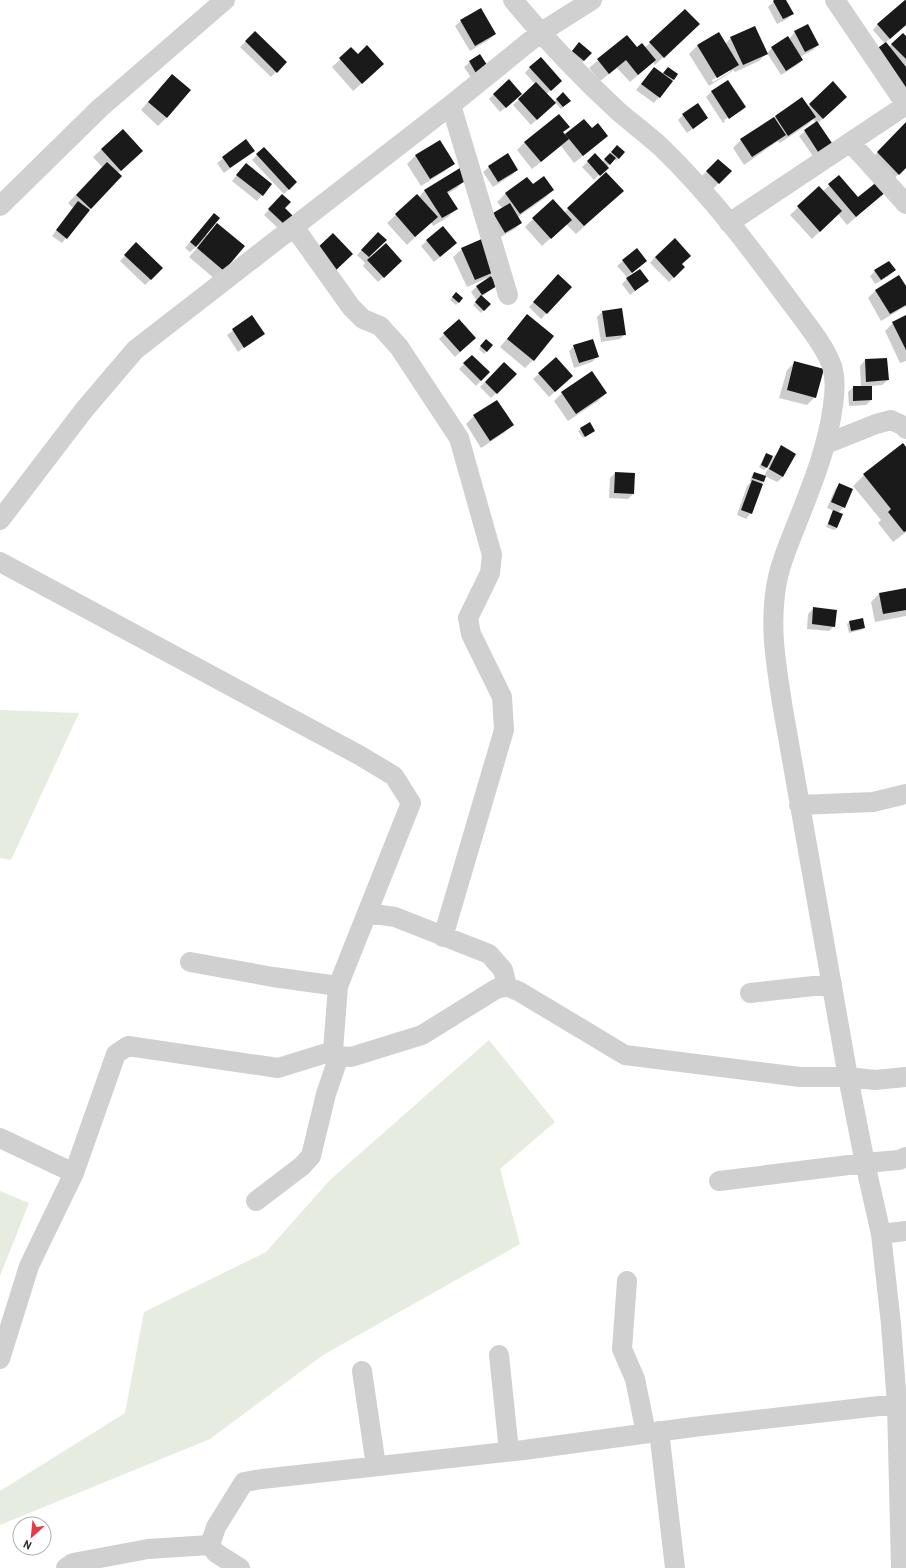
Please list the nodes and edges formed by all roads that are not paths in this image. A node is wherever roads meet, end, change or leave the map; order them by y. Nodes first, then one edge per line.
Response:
1 (225, 0) edge
2 (513, 0) edge
3 (592, 0) edge
4 (835, 0) edge
5 (540, 33) junction
6 (450, 105) junction
7 (906, 105) edge
8 (851, 143) junction
9 (906, 204) edge
10 (0, 206) edge
11 (729, 223) junction
12 (294, 227) junction
13 (508, 295) dead end
14 (906, 428) edge
15 (826, 444) junction
16 (0, 520) edge
17 (0, 562) edge
18 (906, 794) edge
19 (799, 805) junction
20 (367, 913) junction
21 (443, 937) junction
22 (190, 962) dead end
23 (832, 984) junction
24 (338, 986) junction
25 (507, 986) junction
26 (750, 993) dead end
27 (336, 1054) junction
28 (848, 1077) junction
29 (906, 1077) edge
30 (0, 1138) edge
31 (906, 1157) edge
32 (865, 1162) junction
33 (74, 1173) junction
34 (719, 1182) dead end
35 (256, 1201) dead end
36 (906, 1231) edge
37 (881, 1234) junction
38 (627, 1281) dead end
39 (899, 1325) edge
40 (499, 1355) dead end
41 (0, 1359) edge
42 (362, 1371) dead end
43 (900, 1412) edge
44 (652, 1432) junction
45 (509, 1451) junction
46 (376, 1466) junction
47 (903, 1544) edge
48 (210, 1545) junction
49 (66, 1568) edge
50 (240, 1568) edge
51 (674, 1568) edge
52 (901, 1568) edge

1 - 10 street
2 - 5 street
3 - 5 street
4 - 7 street
5 - 6 street
5 - 11 street
6 - 12 street
6 - 13 street
7 - 8 street
8 - 9 street
8 - 11 street
11 - 15 street
12 - 16 street
12 - 21 street
14 - 15 street
15 - 19 street
17 - 20 street
18 - 19 street
19 - 23 street
20 - 21 street
20 - 24 street
21 - 25 street
22 - 24 street
23 - 26 street
23 - 28 street
24 - 27 street
25 - 27 street
25 - 28 street
27 - 33 street
27 - 35 street
28 - 29 street
28 - 32 street
30 - 33 street
31 - 32 street
32 - 34 street
32 - 37 street
33 - 41 street
36 - 37 street
37 - 39 street
38 - 44 street
39 - 43 street
40 - 45 street
42 - 46 street
43 - 44 street
43 - 47 street
44 - 45 street
44 - 51 street
45 - 46 street
46 - 48 street
47 - 52 street
48 - 49 street
48 - 50 street

